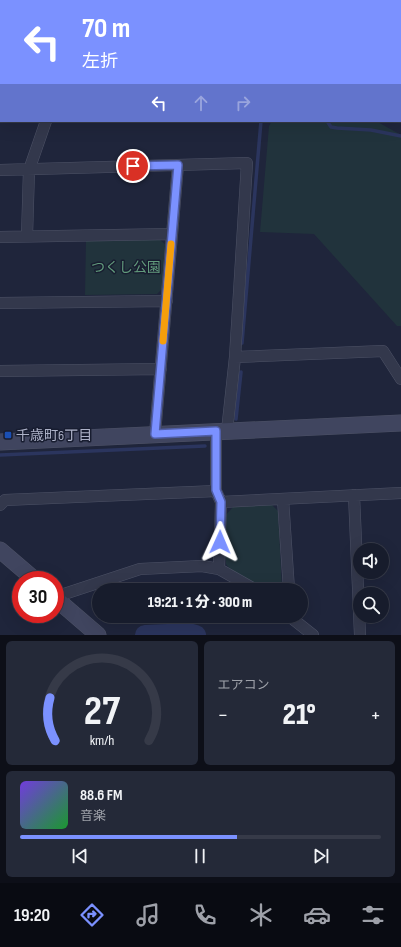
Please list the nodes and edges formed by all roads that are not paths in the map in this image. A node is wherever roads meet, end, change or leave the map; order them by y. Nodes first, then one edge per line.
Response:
1 (46, 122) edge
2 (178, 165) junction
3 (0, 170) edge
4 (29, 170) junction
5 (172, 234) junction
6 (27, 236) junction
7 (0, 237) edge
8 (167, 301) junction
9 (0, 303) edge
10 (235, 357) junction
11 (161, 369) junction
12 (0, 371) edge
13 (401, 379) edge
14 (401, 423) edge
15 (222, 431) junction
16 (155, 434) junction
17 (0, 442) edge
18 (216, 490) junction
19 (401, 493) edge
20 (354, 495) junction
21 (284, 499) junction
22 (221, 502) junction
23 (0, 505) edge
24 (0, 550) edge
25 (219, 569) junction
26 (24, 571) edge
27 (244, 583) edge
28 (289, 583) edge
29 (64, 594) edge
30 (64, 605) edge
31 (298, 623) edge
32 (96, 633) edge
33 (313, 635) edge
34 (360, 635) edge

1 - 4 street
2 - 4 street
2 - 5 street
2 - 10 street
3 - 4 street
4 - 6 street
5 - 6 street
5 - 8 street
6 - 7 street
8 - 9 street
8 - 11 street
10 - 13 street
10 - 15 street
11 - 12 street
11 - 16 street
14 - 15 street
15 - 16 street
15 - 18 street
16 - 17 street
18 - 22 street
18 - 23 street
19 - 20 street
20 - 21 street
20 - 34 street
21 - 22 street
21 - 28 street
22 - 25 street
24 - 26 street
25 - 27 street
25 - 29 street
30 - 32 street
31 - 33 street

